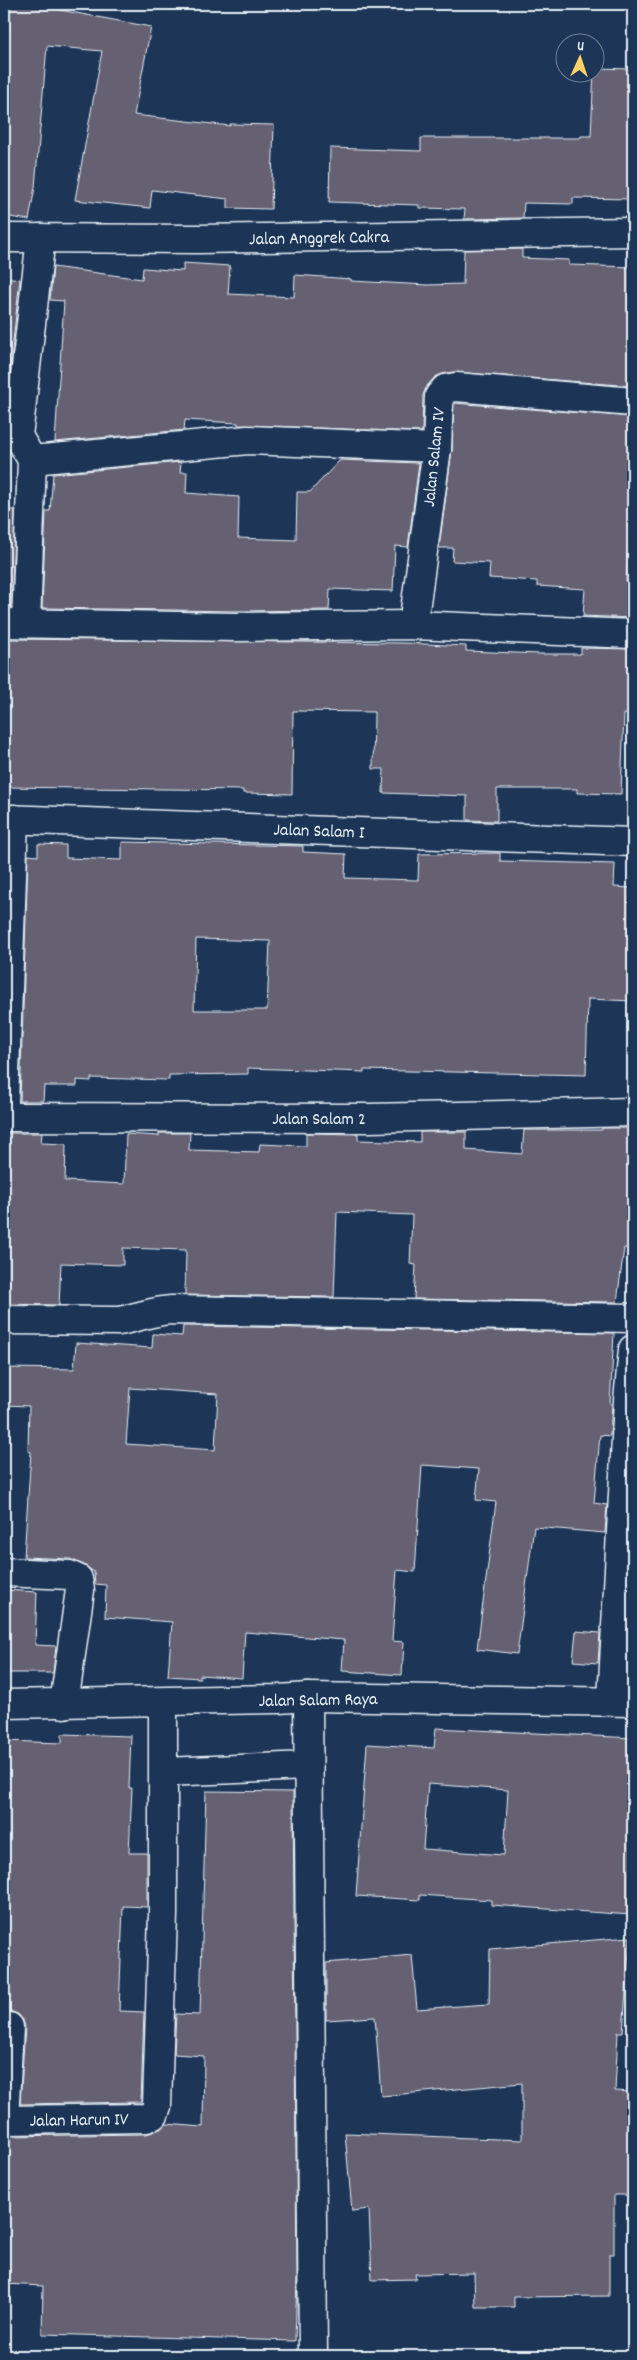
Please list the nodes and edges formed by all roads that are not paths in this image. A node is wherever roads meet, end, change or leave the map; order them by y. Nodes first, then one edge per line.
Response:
1 (633, 232) edge
2 (4, 238) edge
3 (41, 238) junction
4 (633, 402) edge
5 (437, 448) junction
6 (32, 460) junction
7 (15, 623) edge
8 (413, 625) junction
9 (633, 634) edge
10 (9, 819) edge
11 (633, 842) edge
12 (4, 1103) edge
13 (633, 1112) edge
14 (4, 1117) edge
15 (633, 1318) edge
16 (4, 1320) edge
17 (633, 1349) edge
18 (631, 1400) edge
19 (4, 1572) edge
20 (308, 1696) junction
21 (163, 1702) junction
22 (622, 1702) edge
23 (4, 1704) edge
24 (64, 1704) junction
25 (308, 1766) junction
26 (164, 1772) junction
27 (9, 2027) dead end
28 (4, 2120) edge
29 (314, 2356) edge

1 - 3 street, Jalan Anggrek Cakra
2 - 3 street, Jalan Anggrek Cakra
3 - 6 street
4 - 5 street, Jalan Salam IV
5 - 6 street
5 - 8 street, Jalan Salam IV
6 - 7 street
7 - 8 street
8 - 9 street
10 - 11 street, Jalan Salam I
10 - 12 street
13 - 14 street, Jalan Salam 2
15 - 16 street
17 - 18 street
18 - 22 street
19 - 24 street
20 - 21 street, Jalan Salam Raya
20 - 22 street, Jalan Salam Raya
20 - 25 street
21 - 24 street, Jalan Salam Raya
21 - 26 street
23 - 24 street, Jalan Salam Raya
25 - 26 street
25 - 29 street
26 - 28 street, Jalan Harun IV
27 - 28 street

